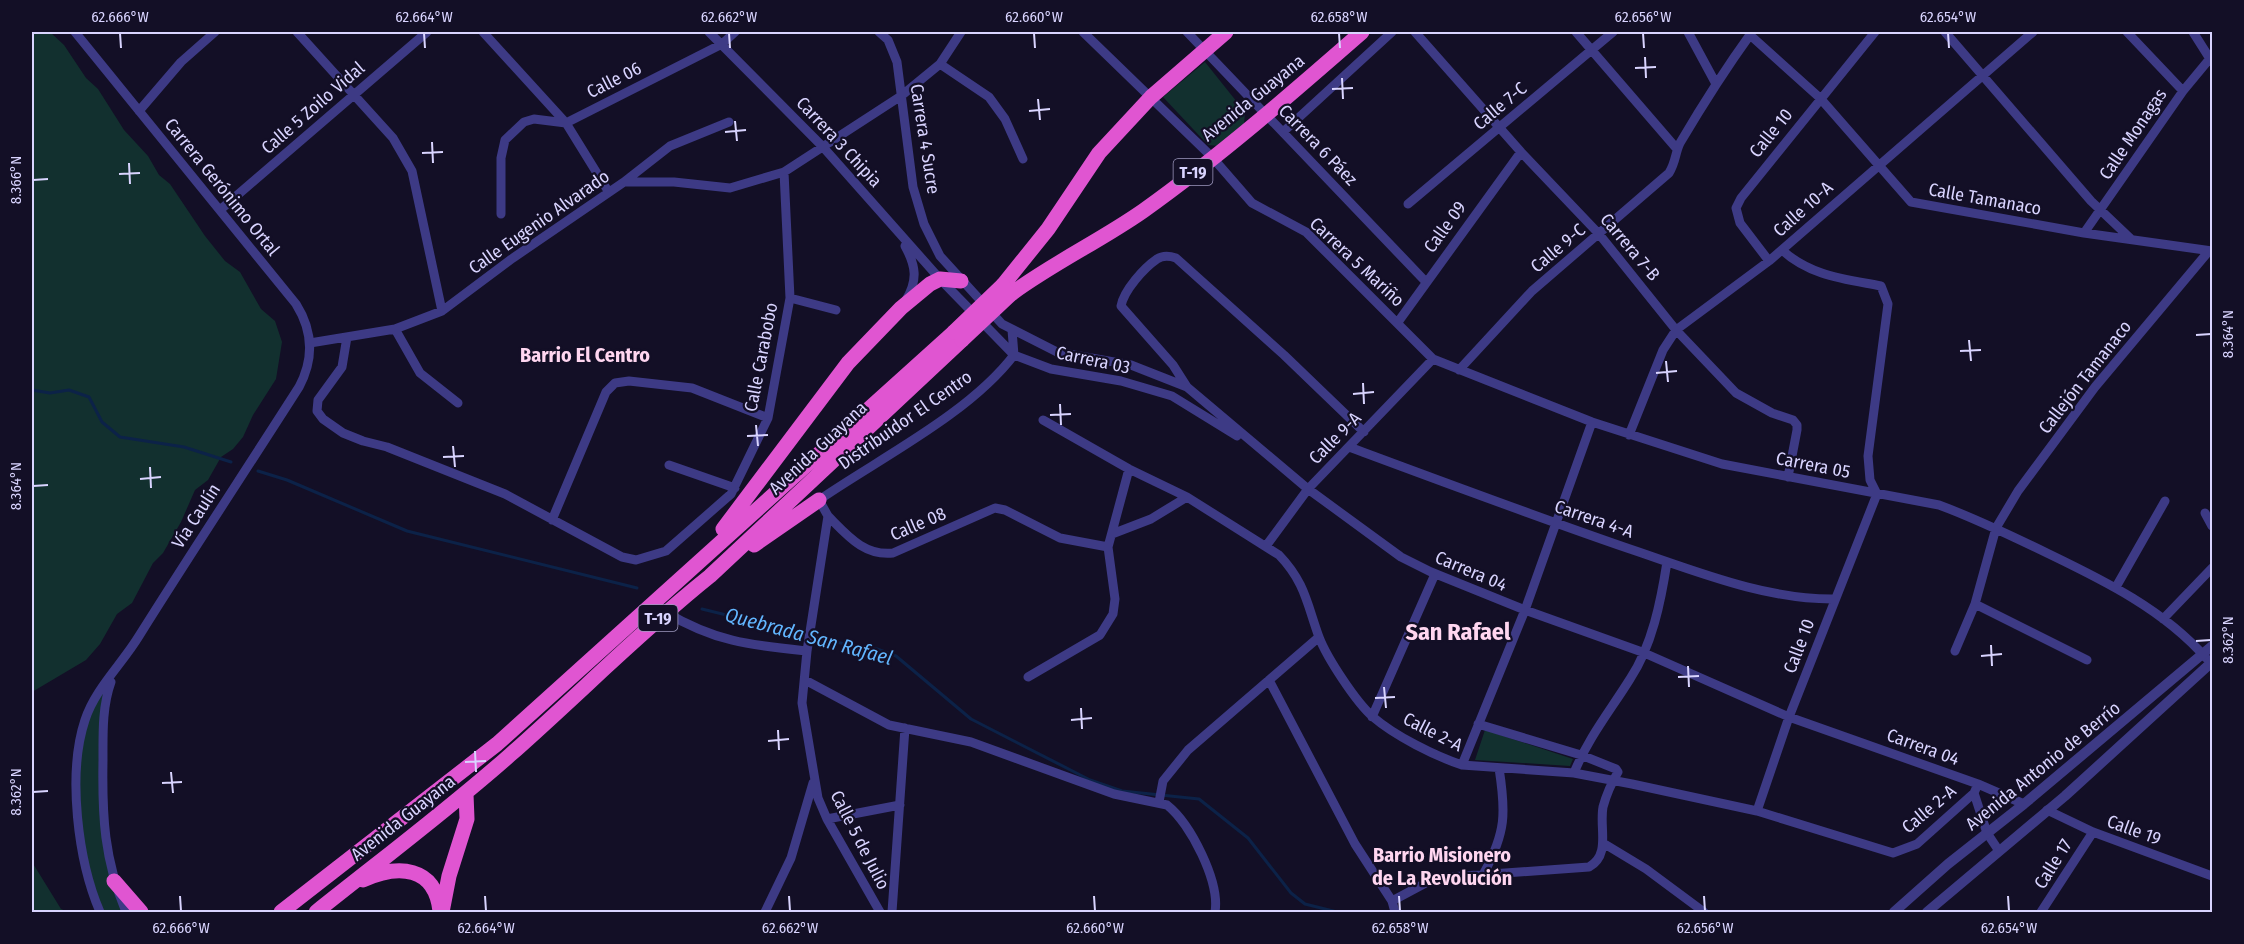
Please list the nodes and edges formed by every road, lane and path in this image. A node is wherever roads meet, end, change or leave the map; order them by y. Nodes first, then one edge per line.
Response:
1 (75, 32) edge
2 (215, 32) edge
3 (297, 32) edge
4 (427, 32) edge
5 (483, 32) edge
6 (709, 32) edge
7 (735, 32) edge
8 (879, 32) edge
9 (961, 32) edge
10 (1083, 32) edge
11 (1187, 32) edge
12 (1226, 32) edge
13 (1362, 32) edge
14 (1392, 32) edge
15 (1415, 32) edge
16 (1576, 32) edge
17 (1613, 32) edge
18 (1688, 32) edge
19 (1875, 32) edge
20 (1945, 32) edge
21 (2033, 32) edge
22 (2127, 32) edge
23 (2193, 32) edge
24 (1751, 33) edge
25 (722, 44) junction
26 (1591, 49) junction
27 (1205, 51) junction
28 (2212, 59) edge
29 (940, 64) junction
30 (1983, 77) junction
31 (1715, 81) junction
32 (2183, 91) junction
33 (354, 93) junction
34 (901, 96) junction
35 (1151, 97) junction
36 (1820, 98) junction
37 (139, 111) junction
38 (1267, 115) junction
39 (729, 122) dead end
40 (566, 123) junction
41 (1500, 128) junction
42 (1282, 132) junction
43 (823, 147) junction
44 (1677, 149) junction
45 (1521, 152) junction
46 (1212, 157) junction
47 (1023, 159) dead end
48 (1878, 164) junction
49 (784, 172) junction
50 (624, 183) junction
51 (608, 191) junction
52 (1408, 204) dead end
53 (220, 210) junction
54 (2101, 211) junction
55 (501, 214) dead end
56 (899, 233) junction
57 (2084, 233) junction
58 (1599, 234) junction
59 (2131, 238) junction
60 (1782, 250) junction
61 (2210, 252) edge
62 (1770, 261) junction
63 (940, 279) junction
64 (961, 281) junction
65 (1426, 282) junction
66 (1007, 290) junction
67 (790, 298) junction
68 (901, 308) junction
69 (836, 310) dead end
70 (442, 311) junction
71 (1398, 322) junction
72 (395, 329) junction
73 (1012, 330) junction
74 (1676, 330) junction
75 (958, 336) junction
76 (346, 337) junction
77 (310, 343) junction
78 (1014, 355) junction
79 (1433, 359) junction
80 (1459, 370) junction
81 (305, 376) joint
82 (1187, 387) junction
83 (458, 403) dead end
84 (768, 418) junction
85 (1043, 420) dead end
86 (1592, 422) junction
87 (1364, 432) junction
88 (1629, 435) junction
89 (1349, 447) junction
90 (1257, 448) junction
91 (669, 465) dead end
92 (1129, 469) junction
93 (1788, 477) junction
94 (735, 488) junction
95 (1308, 489) junction
96 (1877, 494) junction
97 (1187, 497) junction
98 (819, 500) junction
99 (2165, 501) dead end
100 (2205, 513) dead end
101 (828, 516) junction
102 (552, 520) junction
103 (1556, 524) junction
104 (2212, 526) edge
105 (1996, 528) junction
106 (1112, 534) junction
107 (1266, 546) junction
108 (1108, 547) junction
109 (1667, 562) junction
110 (696, 563) junction
111 (2212, 568) edge
112 (1435, 574) junction
113 (710, 576) junction
114 (2116, 586) junction
115 (1834, 598) junction
116 (1975, 604) junction
117 (1525, 610) junction
118 (665, 612) junction
119 (2163, 619) junction
120 (1319, 637) junction
121 (2212, 646) edge
122 (808, 647) junction
123 (1955, 651) dead end
124 (1642, 652) junction
125 (2203, 654) junction
126 (2087, 660) dead end
127 (2212, 663) edge
128 (114, 673) junction
129 (1028, 677) dead end
130 (805, 680) junction
131 (1269, 680) junction
132 (1372, 717) junction
133 (1789, 717) junction
134 (1478, 724) junction
135 (905, 728) junction
136 (1581, 755) junction
137 (1462, 765) junction
138 (1498, 768) junction
139 (1574, 773) junction
140 (814, 780) junction
141 (1613, 781) junction
142 (1976, 788) junction
143 (466, 794) junction
144 (1159, 799) junction
145 (900, 804) junction
146 (2024, 804) junction
147 (2047, 810) junction
148 (1757, 811) junction
149 (827, 819) junction
150 (2093, 832) junction
151 (1987, 833) junction
152 (1603, 843) junction
153 (1999, 850) junction
154 (1484, 873) junction
155 (2212, 876) edge
156 (114, 881) junction
157 (347, 887) junction
158 (1392, 901) junction
159 (100, 912) edge
160 (126, 912) edge
161 (141, 912) edge
162 (281, 912) edge
163 (316, 912) edge
164 (441, 912) edge
165 (765, 912) edge
166 (880, 912) edge
167 (892, 912) edge
168 (1215, 912) edge
169 (1395, 912) edge
170 (1704, 912) edge
171 (1894, 912) edge
172 (1927, 912) edge
173 (2041, 912) edge

1 - 37 street, Carrera Gerónimo Ortal
2 - 37 street
3 - 33 street
4 - 33 street, Calle 5 Zoilo Vidal
5 - 40 street
6 - 25 street, Carrera 3 Chipia
7 - 25 street, Calle 06
8 - 34 street, Carrera 4 Sucre
9 - 29 street, Calle Eugenio Alvarado
10 - 35 street, Carrera 5 Mariño
11 - 27 street, Carrera 6 Páez
12 - 27 highway, Avenida Guayana / T-19
13 - 38 highway, Avenida Guayana / T-19
14 - 42 street
15 - 41 street, Carrera 7-B
16 - 26 street
17 - 26 street, Calle 7-C
18 - 31 street
19 - 36 street, Calle 10
20 - 30 street
21 - 30 street, Calle 10-A
22 - 32 street
23 - 28 street
24 - 31 street, Calle 9-C
24 - 36 street, Calle Tamanaco
25 - 40 street, Calle 06
25 - 43 street, Carrera 3 Chipia
26 - 41 street, Calle 7-C
26 - 44 street
27 - 35 highway, Avenida Guayana / T-19
27 - 38 street, Carrera 6 Páez
28 - 32 street, Calle Monagas
29 - 34 street, Calle Eugenio Alvarado
29 - 47 street
30 - 48 street, Calle 10-A
30 - 54 street
31 - 44 street, Calle 9-C
32 - 54 street, Calle Monagas
33 - 53 street, Calle 5 Zoilo Vidal
33 - 70 street
34 - 43 street, Calle Eugenio Alvarado
34 - 64 street, Carrera 4 Sucre
35 - 46 street, Carrera 5 Mariño
35 - 66 highway, Avenida Guayana / T-19
36 - 48 street, Calle Tamanaco
36 - 62 street, Calle 10
37 - 53 street, Carrera Gerónimo Ortal
38 - 42 street, Carrera 6 Páez
38 - 46 highway, Avenida Guayana / T-19
39 - 50 street
40 - 51 street
40 - 55 street
41 - 45 street, Carrera 7-B
41 - 52 street, Calle 7-C
42 - 65 street, Carrera 6 Páez
43 - 49 street, Calle Eugenio Alvarado
43 - 56 street, Carrera 3 Chipia
44 - 58 street, Calle 9-C
45 - 58 street, Carrera 7-B
45 - 65 street, Calle 09
46 - 66 highway, Avenida Guayana / T-19
46 - 71 street, Carrera 5 Mariño
48 - 57 street, Calle Tamanaco
48 - 60 street, Calle 10-A
49 - 50 street, Calle Eugenio Alvarado
49 - 67 street, Calle Carabobo
50 - 51 street, Calle Eugenio Alvarado
51 - 70 street, Calle Eugenio Alvarado
53 - 77 street, Carrera Gerónimo Ortal
54 - 57 street, Calle Monagas
54 - 59 street
56 - 63 street, Carrera 3 Chipia
56 - 68 street
57 - 59 street, Calle Tamanaco
58 - 74 street, Carrera 7-B
58 - 80 street, Calle 9-C
59 - 61 street, Calle Tamanaco
60 - 62 street, Calle 10-A
60 - 96 street
61 - 105 street, Callejón Tamanaco
62 - 74 street, Calle 10-A
63 - 64 highway
63 - 68 highway
63 - 78 street, Carrera 03
64 - 73 street, Carrera 04
65 - 71 street, Calle 09
66 - 75 highway, Avenida Guayana / T-19, bridge
67 - 69 street
67 - 84 street, Calle Carabobo
68 - 110 highway
70 - 72 street, Calle Eugenio Alvarado
71 - 79 street, Carrera 05
72 - 76 street, Calle Eugenio Alvarado
72 - 83 street
73 - 78 street
73 - 82 street, Carrera 04
74 - 88 street, Calle 10-A
74 - 93 street, Carrera 7-B
75 - 110 highway, Avenida Guayana / T-19
75 - 113 highway, Avenida Guayana / T-19
76 - 77 street, Calle Eugenio Alvarado
76 - 102 street
77 - 81 street, Carrera Gerónimo Ortal
78 - 90 street, Carrera 03
78 - 98 street, Distribuidor El Centro
79 - 80 street, Carrera 05
79 - 87 street, Calle 9-A
80 - 86 street, Carrera 05
81 - 128 street, Vía Caulín
82 - 87 street
82 - 90 street, Carrera 04
84 - 94 street, Calle Carabobo
84 - 102 street
85 - 92 street, Calle 2-A
86 - 88 street, Carrera 05
86 - 103 street
87 - 89 street, Calle 9-A
88 - 93 street, Carrera 05
89 - 95 street, Calle 9-A
89 - 103 street, Carrera 4-A
90 - 95 street, Carrera 04
91 - 94 street
92 - 97 street, Calle 2-A
92 - 106 street
93 - 96 street, Carrera 05
94 - 102 street, Calle Carabobo
95 - 107 street, Calle 9-A
95 - 112 street, Carrera 04
96 - 105 street, Carrera 05
96 - 115 street, Calle 10
97 - 106 street
97 - 107 street, Calle 2-A
98 - 101 street
98 - 113 highway
99 - 114 street
100 - 104 street
101 - 108 street, Calle 08
101 - 122 street, Calle 5 de Julio
103 - 109 street, Carrera 4-A
103 - 117 street
105 - 114 street, Carrera 05
105 - 116 street, Callejón Tamanaco
106 - 108 street
107 - 120 street, Calle 2-A
108 - 129 street
109 - 115 street, Carrera 4-A
109 - 124 street
110 - 162 highway, Avenida Guayana / T-19
111 - 119 street
112 - 117 street, Carrera 04
112 - 132 street
113 - 118 highway, Avenida Guayana / T-19
114 - 119 street, Carrera 05
115 - 133 street, Calle 10
116 - 123 street, Callejón Tamanaco
116 - 126 street
117 - 124 street, Carrera 04
117 - 134 street
118 - 122 street
118 - 143 highway, Avenida Guayana / T-19
119 - 125 street, Carrera 05
120 - 131 street
120 - 132 street, Calle 2-A
121 - 125 street, Avenida Antonio de Berrío
122 - 130 street, Calle 5 de Julio
124 - 133 street, Carrera 04
124 - 136 street
125 - 127 street, Carrera 05
125 - 146 street, Avenida Antonio de Berrío
127 - 147 street, Avenida Antonio de Berrío
128 - 156 street, Vía Caulín
128 - 159 street, Vía Caulín
130 - 135 street
130 - 140 street, Calle 5 de Julio
131 - 144 street
131 - 158 street
132 - 137 street, Calle 2-A
133 - 142 street, Carrera 04
133 - 148 street, Calle 10
134 - 136 street
134 - 137 street
135 - 144 street
135 - 145 street
136 - 139 street
136 - 141 street
137 - 138 street, Calle 2-A
138 - 139 street, Calle 2-A
138 - 154 street
139 - 141 street, Calle 2-A
140 - 149 street, Calle 5 de Julio
140 - 165 street
141 - 148 street, Calle 2-A
141 - 152 street
142 - 146 street, Carrera 04
142 - 148 street, Calle 2-A
142 - 151 street
143 - 157 highway, Avenida Guayana / T-19
143 - 164 highway
144 - 168 street
145 - 149 street
145 - 167 street
146 - 151 street, Avenida Antonio de Berrío
147 - 150 street, Calle 19
147 - 153 street, Avenida Antonio de Berrío
149 - 166 street, Calle 5 de Julio
150 - 155 street, Calle 19
150 - 173 street, Calle 17
151 - 153 street
151 - 171 street, Avenida Antonio de Berrío
152 - 154 street
152 - 170 street
153 - 172 street, Avenida Antonio de Berrío
154 - 158 street
156 - 160 street, Vía Caulín
156 - 161 highway
157 - 163 highway, Avenida Guayana / T-19
157 - 164 highway
158 - 169 street

